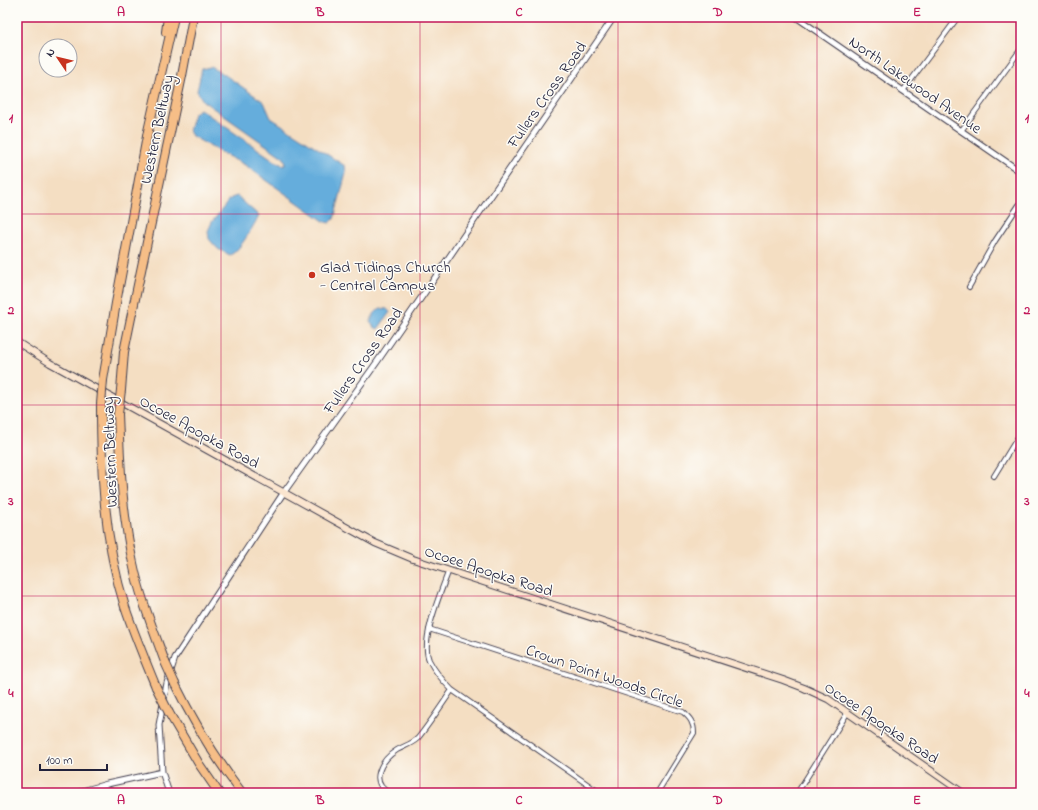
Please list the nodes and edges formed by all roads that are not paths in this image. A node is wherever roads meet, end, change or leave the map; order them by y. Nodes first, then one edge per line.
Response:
1 (168, 17) edge
2 (174, 17) edge
3 (193, 17) edge
4 (199, 17) edge
5 (614, 17) edge
6 (796, 17) edge
7 (958, 17) edge
8 (803, 19) edge
9 (1021, 49) edge
10 (182, 76) junction
11 (903, 91) junction
12 (148, 131) junction
13 (961, 131) junction
14 (1020, 170) edge
15 (1021, 202) edge
16 (969, 287) dead end
17 (17, 342) edge
18 (1021, 357) edge
19 (1021, 374) edge
20 (1021, 432) edge
21 (994, 476) dead end
22 (284, 492) junction
23 (448, 570) junction
24 (429, 629) junction
25 (171, 684) junction
26 (452, 690) junction
27 (848, 712) junction
28 (162, 772) junction
29 (79, 793) edge
30 (169, 793) edge
31 (219, 793) edge
32 (242, 793) edge
33 (390, 793) edge
34 (600, 793) edge
35 (657, 793) edge
36 (797, 793) edge
37 (963, 793) edge

1 - 12 highway
2 - 12 highway, Western Beltway
3 - 10 highway, Western Beltway
4 - 10 highway
5 - 22 street, Fullers Cross Road
6 - 8 street, North Lakewood Avenue
7 - 11 street
8 - 11 street, North Lakewood Avenue
9 - 13 street
10 - 25 highway, Western Beltway, bridge
11 - 13 street, North Lakewood Avenue
12 - 31 highway, Western Beltway, bridge
13 - 14 street, North Lakewood Avenue
15 - 16 street
17 - 22 main road, Ocoee Apopka Road
18 - 19 street
20 - 21 street
22 - 23 main road, Ocoee Apopka Road
22 - 25 street, Fullers Cross Road
23 - 24 street
23 - 27 main road, Ocoee Apopka Road
24 - 26 street
24 - 35 street, Crown Point Woods Circle
25 - 28 street, Fullers Cross Road
25 - 32 highway, Western Beltway
26 - 33 street
26 - 34 street
27 - 36 street
27 - 37 main road, Ocoee Apopka Road
28 - 29 street
28 - 30 street, Fullers Cross Road

